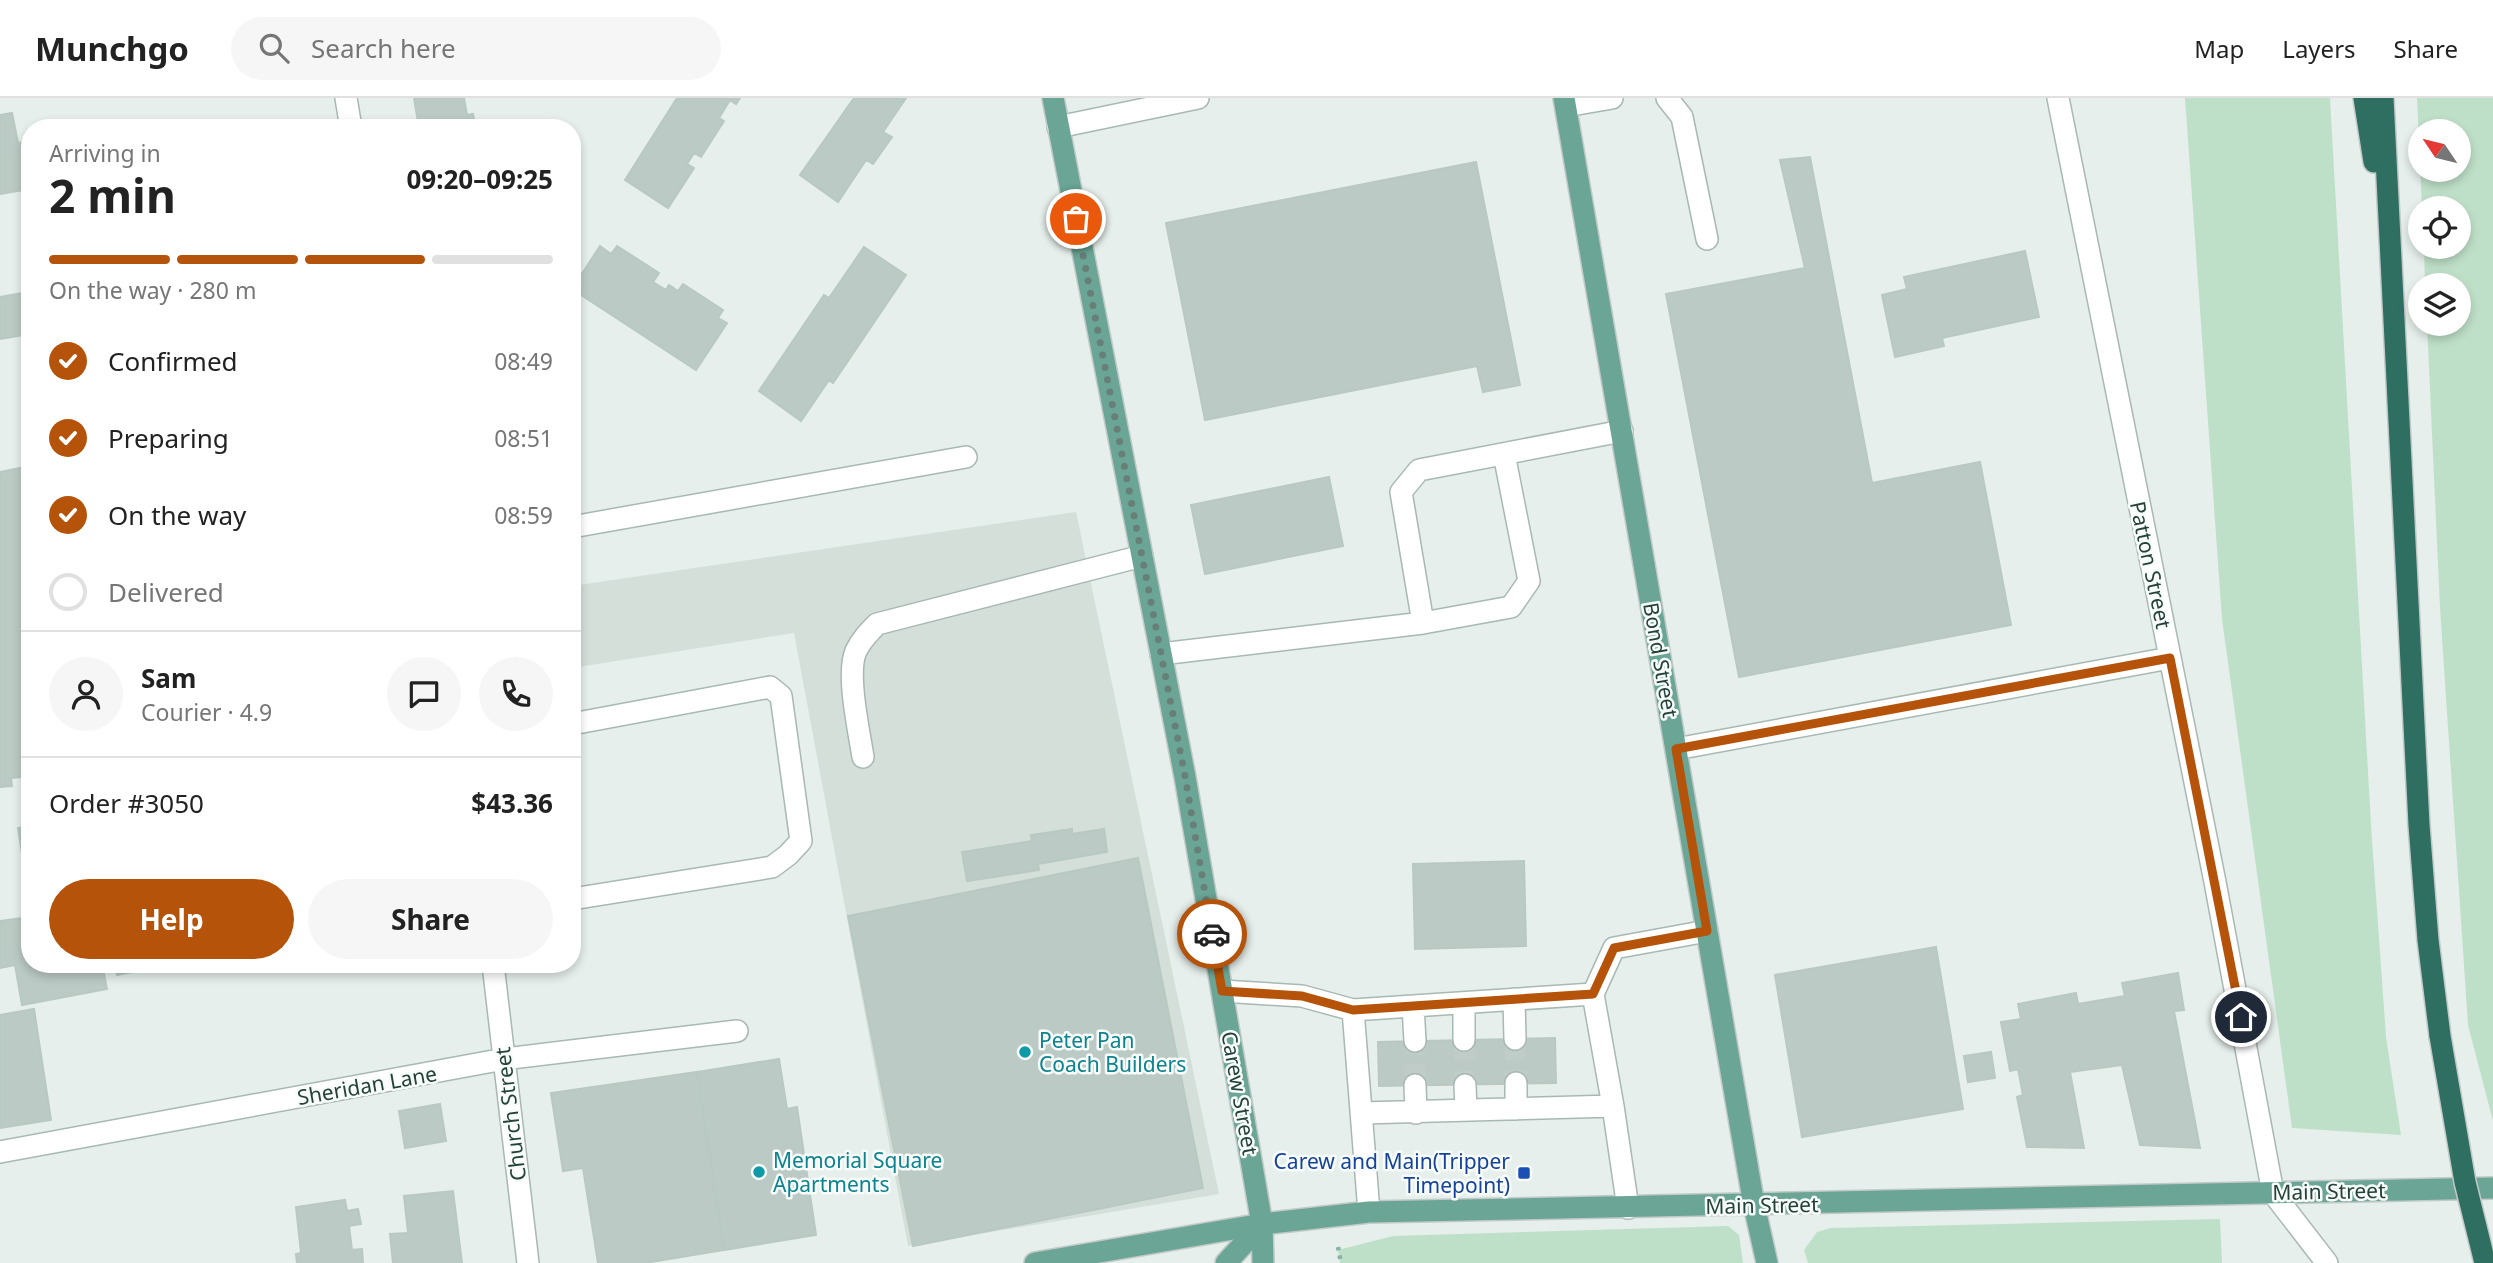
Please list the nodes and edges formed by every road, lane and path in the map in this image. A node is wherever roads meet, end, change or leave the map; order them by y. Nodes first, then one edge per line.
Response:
1 (346, 98) edge
2 (1053, 98) edge
3 (1198, 98) edge
4 (1612, 98) edge
5 (1667, 98) edge
6 (2058, 98) edge
7 (2364, 98) edge
8 (2383, 98) edge
9 (1565, 102) edge
10 (350, 119) edge
11 (1058, 127) junction
12 (1707, 239) dead end
13 (2392, 284) junction
14 (1622, 431) junction
15 (1504, 454) junction
16 (966, 457) dead end
17 (581, 525) edge
18 (1142, 556) junction
19 (1423, 623) junction
20 (1161, 654) junction
21 (2170, 658) junction
22 (581, 722) edge
23 (1676, 749) junction
24 (863, 757) dead end
25 (581, 898) edge
26 (1707, 931) junction
27 (494, 973) edge
28 (1222, 991) junction
29 (1593, 994) junction
30 (1514, 999) junction
31 (1464, 1003) junction
32 (1413, 1006) junction
33 (1353, 1010) junction
34 (737, 1031) dead end
35 (1515, 1039) tunnel mouth
36 (1464, 1040) tunnel mouth
37 (1415, 1041) tunnel mouth
38 (504, 1059) junction
39 (1516, 1083) tunnel mouth
40 (1415, 1085) tunnel mouth
41 (1465, 1085) tunnel mouth
42 (1613, 1106) junction
43 (1516, 1109) junction
44 (1466, 1110) junction
45 (1416, 1113) junction
46 (1362, 1114) junction
47 (0, 1152) edge
48 (2493, 1188) edge
49 (2273, 1192) junction
50 (1754, 1205) junction
51 (1628, 1208) junction
52 (1369, 1212) junction
53 (1262, 1224) junction
54 (1338, 1245) dead end
55 (527, 1263) edge
56 (1035, 1263) edge
57 (1226, 1263) edge
58 (1263, 1263) edge
59 (1341, 1263) edge
60 (1768, 1263) edge
61 (2327, 1263) edge
62 (2485, 1263) edge

1 - 10 street
2 - 11 main road, Carew Street
3 - 11 street
4 - 9 street
5 - 12 street
6 - 21 street, Patton Street
7 - 13 highway
8 - 13 highway
9 - 14 main road, Bond Street
11 - 18 main road, Carew Street
13 - 62 highway, bridge
14 - 15 street
14 - 23 main road, Bond Street
15 - 19 street
15 - 19 street
16 - 17 street
18 - 20 main road, Carew Street
18 - 24 street
19 - 20 street
20 - 28 main road, Carew Street
21 - 23 street
21 - 49 street, Patton Street
22 - 25 street
23 - 26 main road, Bond Street
26 - 29 street
26 - 50 main road, Bond Street
27 - 38 street, Church Street
28 - 33 street
28 - 53 main road, Carew Street
29 - 30 street
29 - 42 street
30 - 31 street
30 - 35 street
31 - 32 street
31 - 36 street
32 - 33 street
32 - 37 street
33 - 46 street
34 - 38 street, Sheridan Lane
38 - 47 street, Sheridan Lane
38 - 55 street, Church Street
39 - 43 street
40 - 45 street
41 - 44 street
42 - 43 street
42 - 51 street
43 - 44 street
44 - 45 street
45 - 46 street
46 - 52 street
48 - 49 main road, Main Street
49 - 50 main road, Main Street
49 - 61 street, Patton Street
50 - 51 main road, Main Street
50 - 60 main road, Bond Street
51 - 52 main road, Main Street
52 - 53 main road, Main Street
53 - 56 main road, Main Street
53 - 57 main road
53 - 58 main road, Carew Street
54 - 59 path

